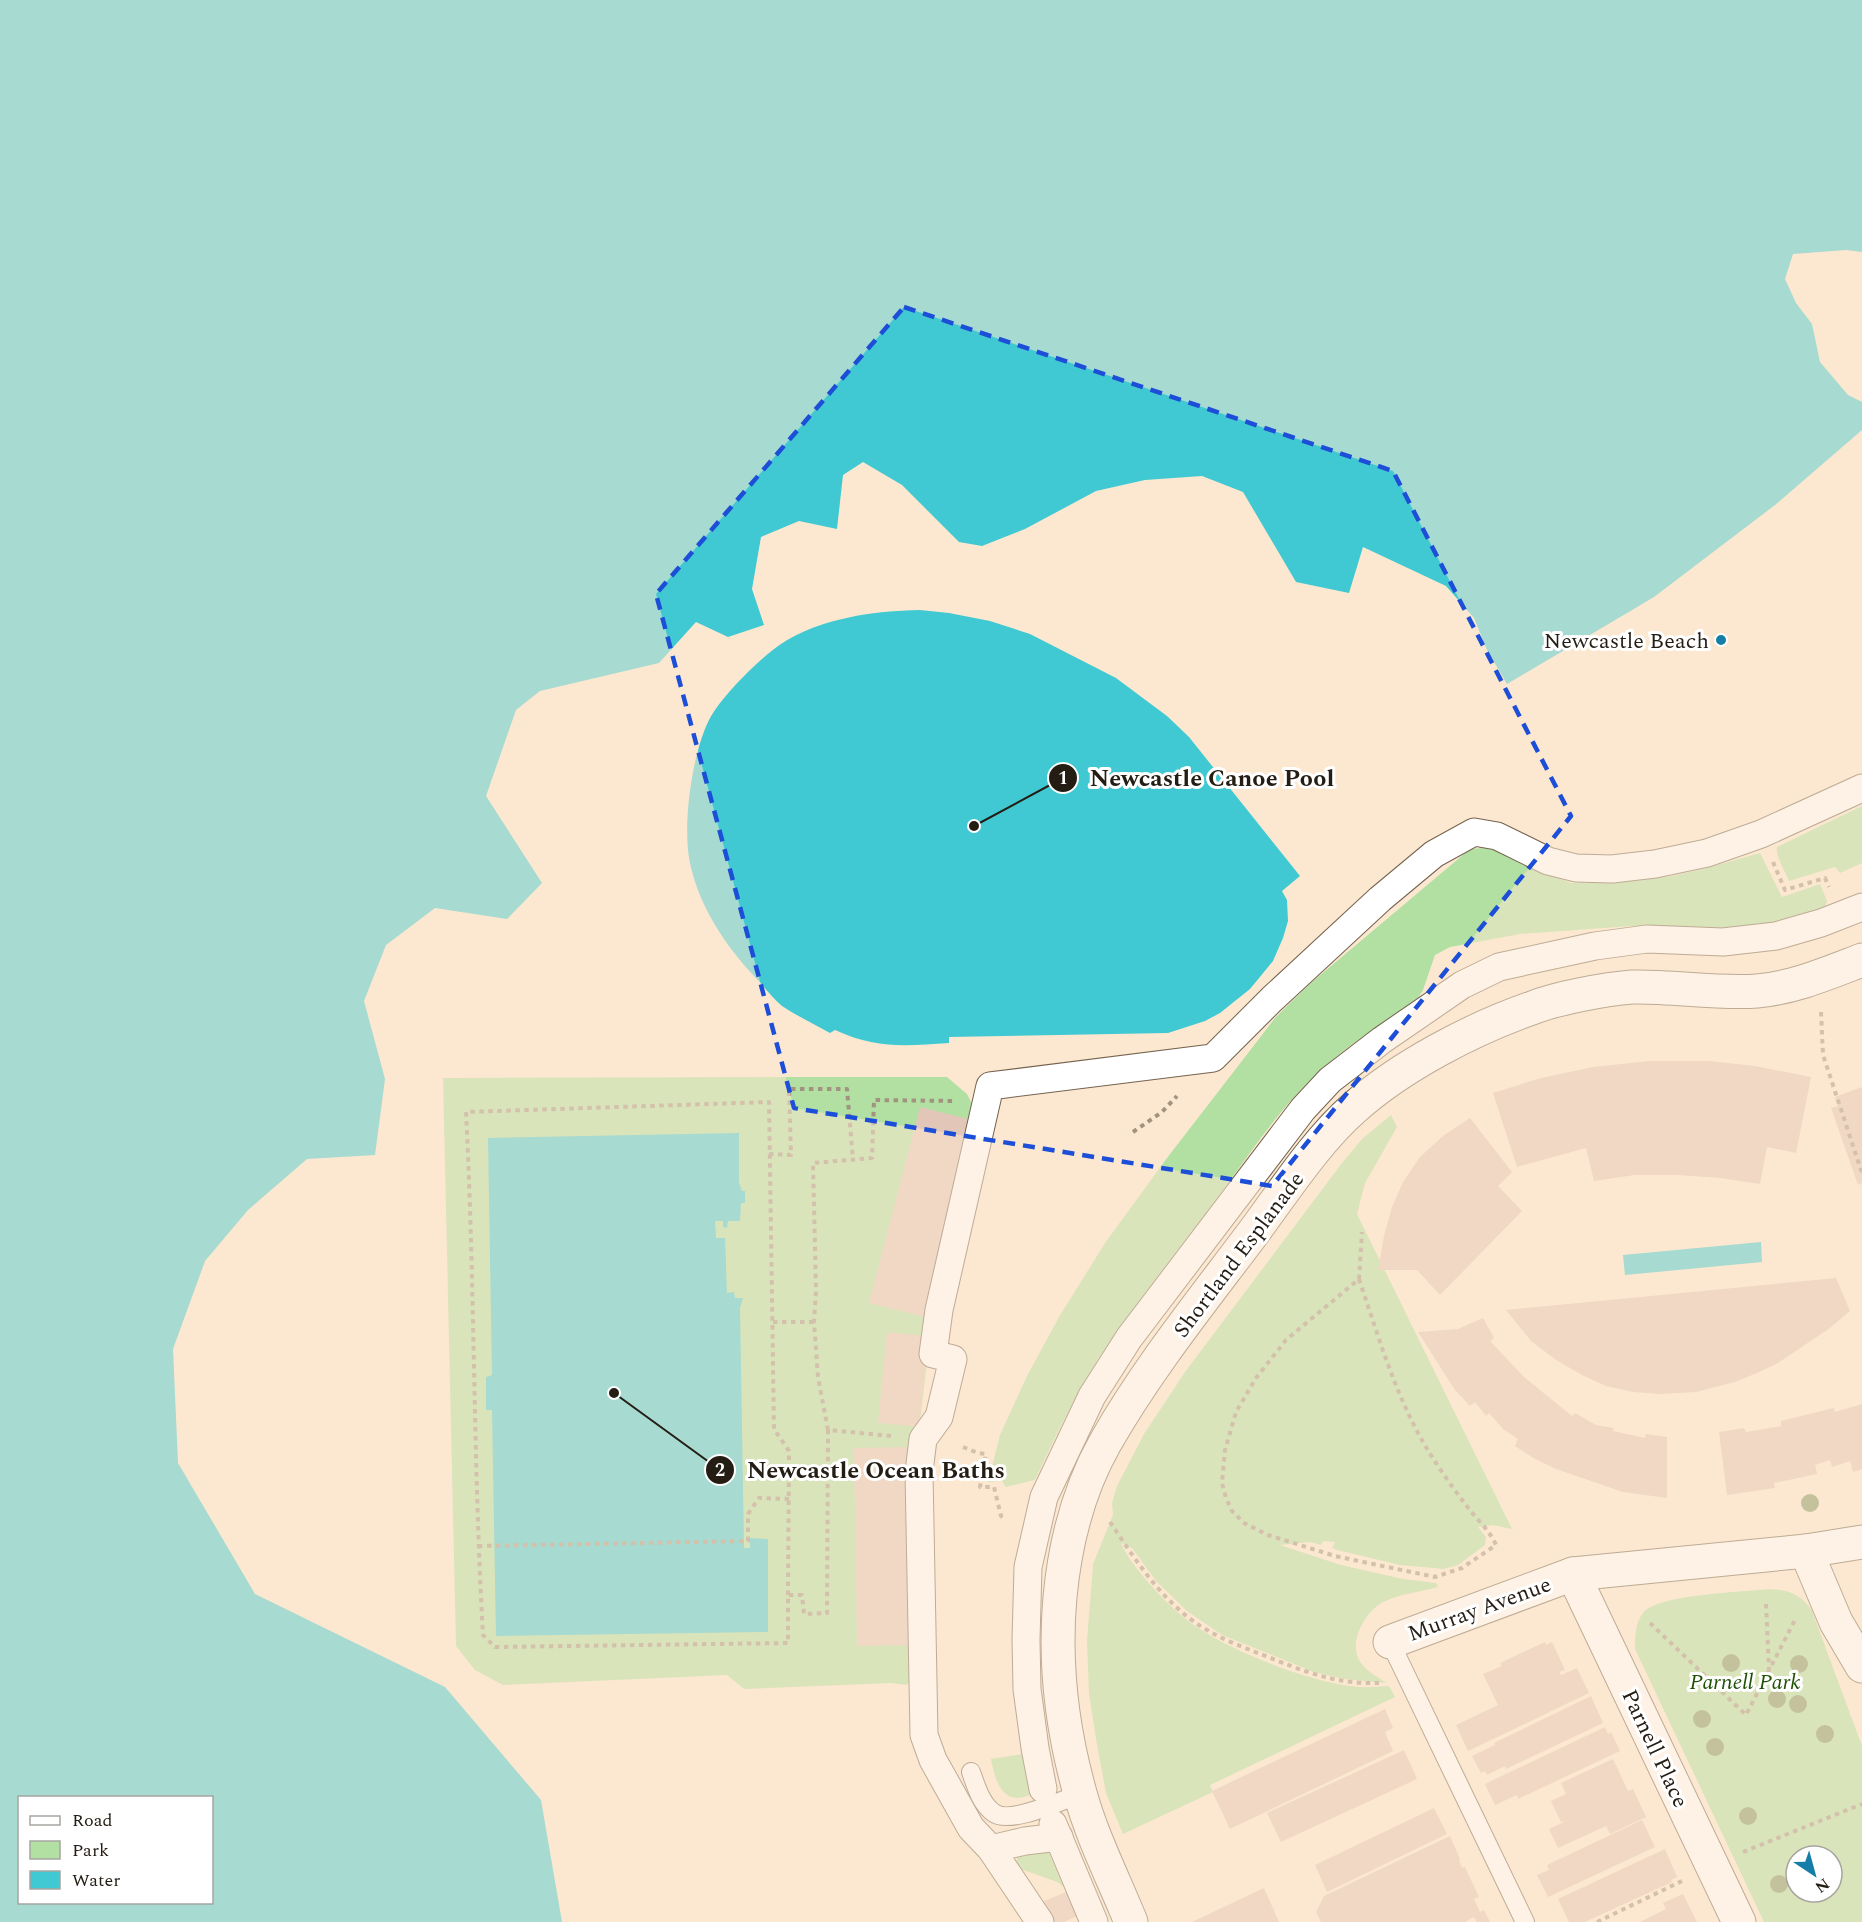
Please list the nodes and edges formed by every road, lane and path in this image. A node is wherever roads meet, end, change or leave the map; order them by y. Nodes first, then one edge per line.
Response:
1 (1862, 788) edge
2 (1776, 867) dead end
3 (1825, 878) dead end
4 (1862, 907) edge
5 (1862, 960) edge
6 (1822, 1019) dead end
7 (987, 1101) junction
8 (1162, 1112) dead end
9 (1133, 1132) dead end
10 (769, 1155) junction
11 (853, 1160) junction
12 (1862, 1173) edge
13 (1362, 1232) dead end
14 (1359, 1279) junction
15 (773, 1322) junction
16 (814, 1322) junction
17 (828, 1430) junction
18 (923, 1439) junction
19 (963, 1447) dead end
20 (790, 1499) junction
21 (1001, 1516) dead end
22 (1100, 1519) dead end
23 (478, 1546) junction
24 (1861, 1546) edge
25 (1806, 1551) junction
26 (1573, 1574) junction
27 (788, 1595) junction
28 (1766, 1604) dead end
29 (1795, 1620) dead end
30 (1650, 1623) dead end
31 (1390, 1642) joint
32 (1862, 1666) edge
33 (1769, 1670) junction
34 (1406, 1676) junction
35 (970, 1772) dead end
36 (1043, 1789) dead end
37 (1080, 1794) junction
38 (991, 1849) junction
39 (1040, 1922) edge
40 (1094, 1922) edge
41 (1131, 1922) edge
42 (1525, 1922) edge
43 (1739, 1922) edge

1 - 7 street
2 - 3 path
4 - 36 street
5 - 37 street, Shortland Esplanade
6 - 12 path
7 - 11 path
7 - 18 street
8 - 9 path
10 - 11 path
10 - 15 path
10 - 23 path
11 - 16 path
13 - 14 path
14 - 14 path
15 - 16 path
15 - 20 path
16 - 17 path
17 - 18 path
17 - 27 path
18 - 38 street
19 - 21 path
20 - 23 path
20 - 27 path
22 - 34 path
23 - 27 path
24 - 25 street, Murray Avenue
25 - 26 street, Murray Avenue
25 - 32 street
26 - 31 street, Murray Avenue
26 - 43 street, Parnell Place
28 - 33 path
29 - 33 path
30 - 33 path
31 - 34 lane, Murray Avenue
34 - 42 lane, Murray Avenue
35 - 37 lane
37 - 41 street, Shortland Esplanade
38 - 39 street
38 - 40 street

